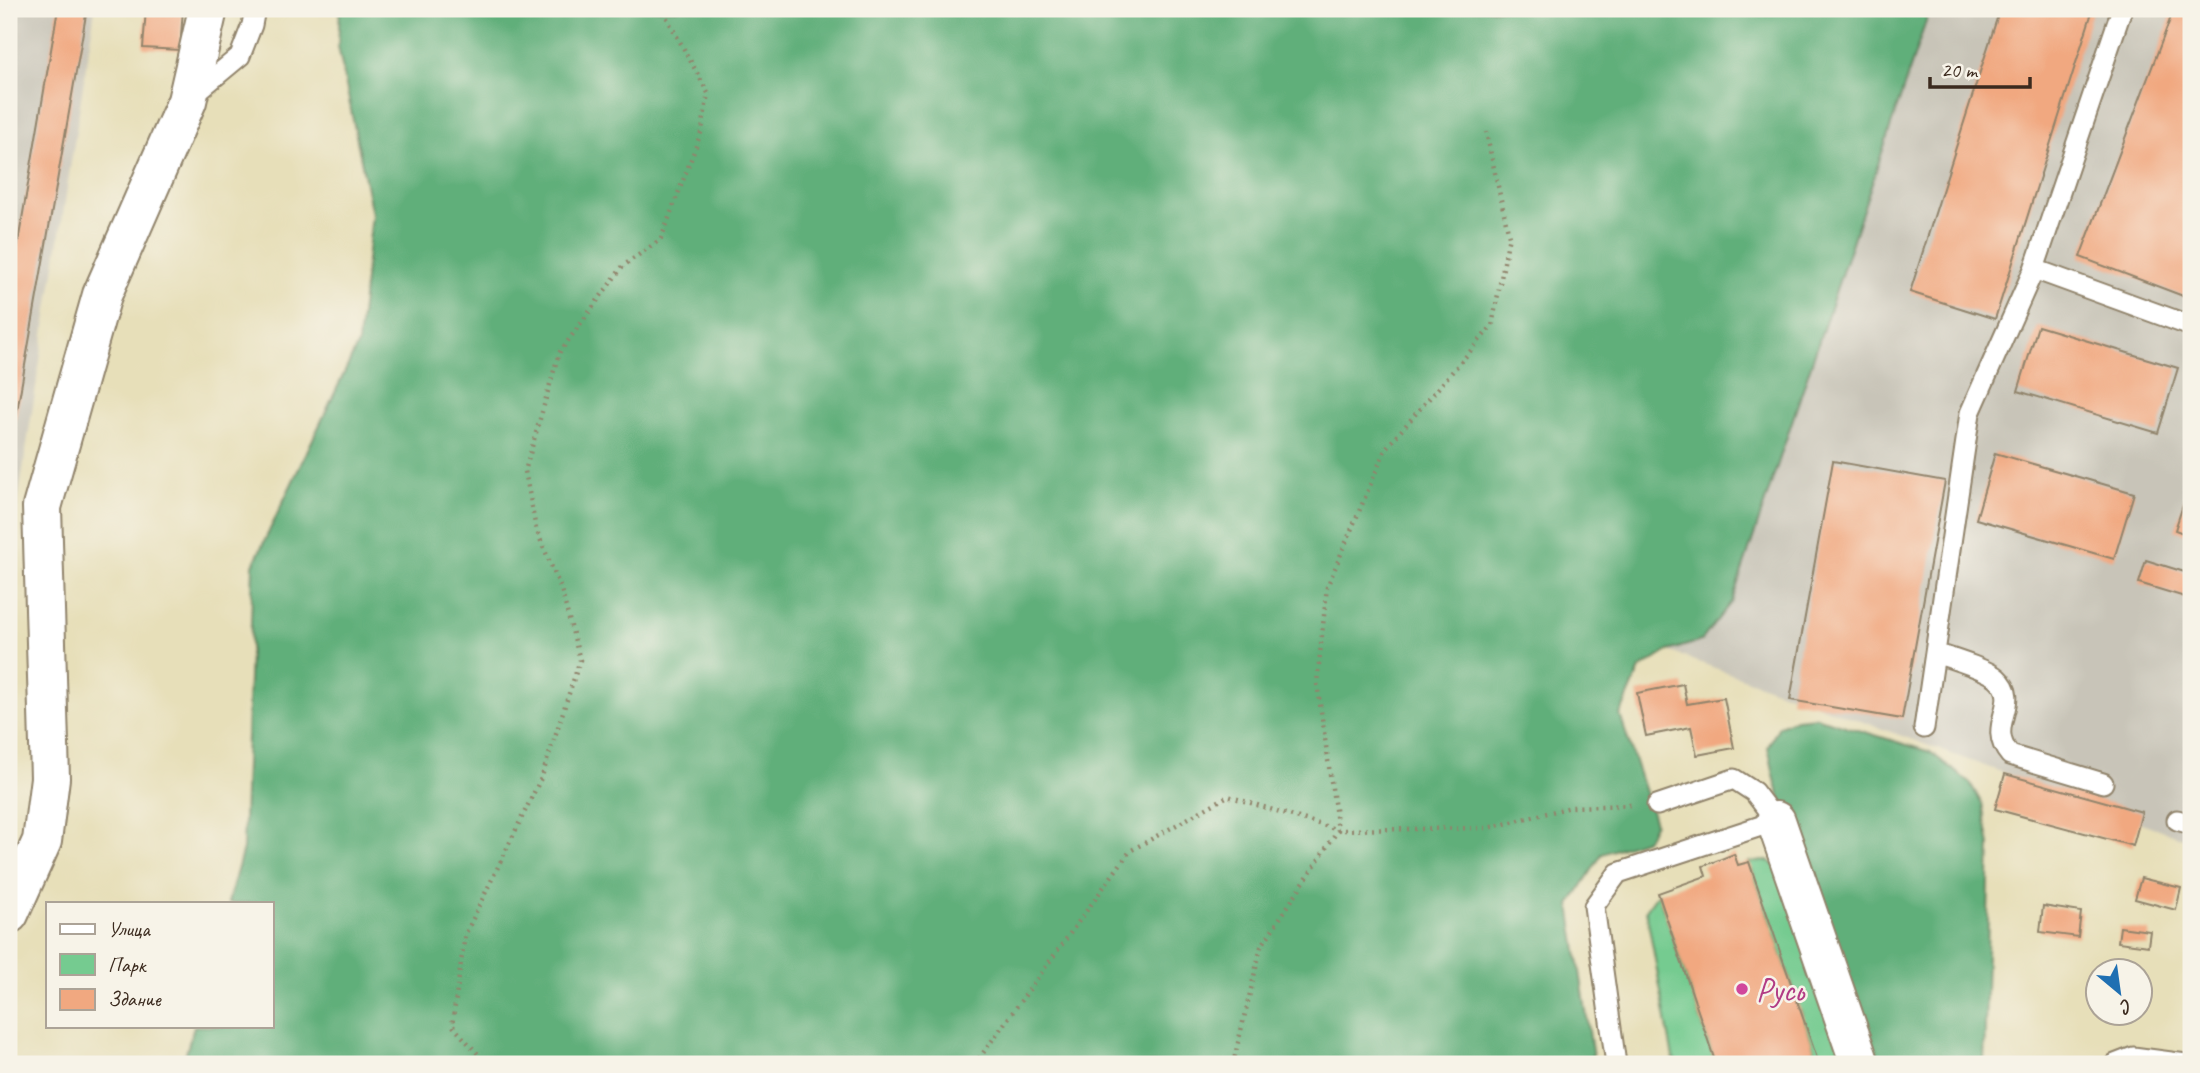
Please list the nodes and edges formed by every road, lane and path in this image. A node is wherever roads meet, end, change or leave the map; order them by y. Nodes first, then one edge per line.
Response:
1 (208, 9) edge
2 (255, 9) edge
3 (662, 9) edge
4 (2122, 9) edge
5 (187, 100) junction
6 (1486, 132) dead end
7 (2034, 269) junction
8 (2191, 326) edge
9 (1935, 653) junction
10 (1924, 728) dead end
11 (2103, 783) dead end
12 (1657, 805) joint
13 (1776, 821) junction
14 (1338, 830) junction
15 (9, 914) edge
16 (488, 1064) edge
17 (975, 1064) edge
18 (1233, 1064) edge
19 (1616, 1064) edge
20 (1860, 1064) edge
21 (2115, 1064) edge
22 (2186, 1064) edge

1 - 5 street
2 - 5 lane
3 - 16 path
4 - 7 lane
5 - 15 street
6 - 14 path
7 - 8 lane
7 - 9 lane
9 - 10 lane
9 - 11 lane
12 - 13 lane
12 - 14 path
13 - 19 lane
13 - 20 street
14 - 17 path
14 - 18 path
21 - 22 lane

